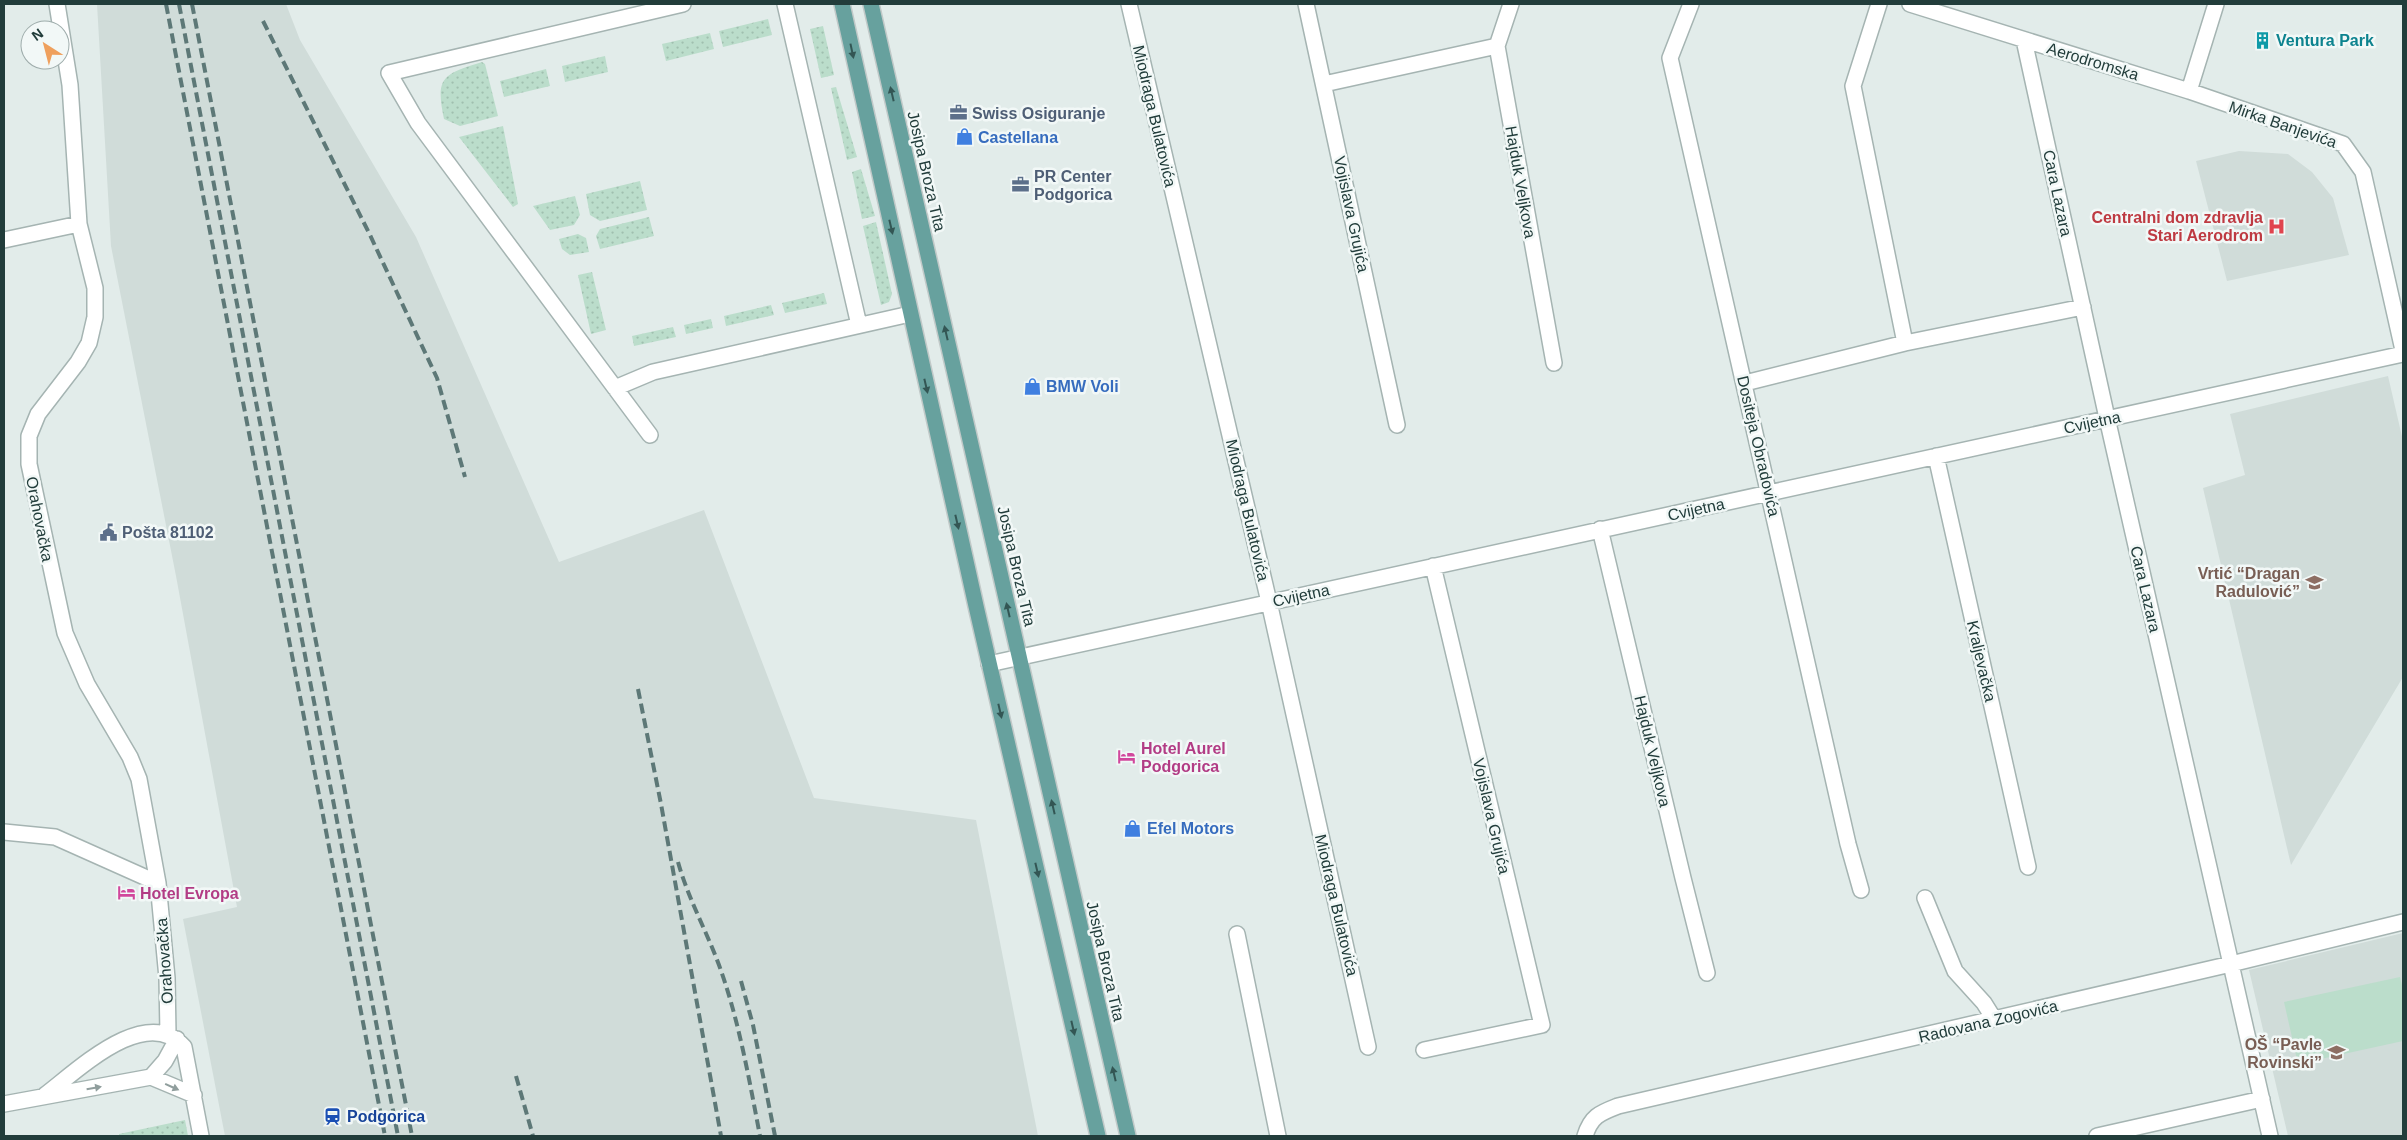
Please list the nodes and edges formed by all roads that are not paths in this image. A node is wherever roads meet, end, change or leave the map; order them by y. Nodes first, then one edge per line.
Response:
1 (56, 4) edge
2 (684, 4) edge
3 (785, 4) edge
4 (842, 4) edge
5 (871, 4) edge
6 (1129, 4) edge
7 (1306, 4) edge
8 (1511, 4) edge
9 (1691, 4) edge
10 (1879, 4) edge
11 (1910, 4) edge
12 (2216, 4) edge
13 (2024, 40) junction
14 (1496, 46) junction
15 (1324, 84) junction
16 (2189, 91) junction
17 (79, 224) junction
18 (4, 240) edge
19 (2083, 307) junction
20 (910, 314) junction
21 (859, 325) junction
22 (1905, 343) junction
23 (2403, 352) edge
24 (1554, 363) dead end
25 (1745, 383) junction
26 (615, 388) junction
27 (2107, 418) junction
28 (1397, 425) dead end
29 (650, 435) dead end
30 (1936, 456) junction
31 (1770, 492) junction
32 (1600, 529) junction
33 (1433, 566) junction
34 (1269, 602) junction
35 (1019, 657) junction
36 (989, 664) junction
37 (4, 832) edge
38 (2028, 867) dead end
39 (158, 883) junction
40 (1861, 890) dead end
41 (1926, 898) dead end
42 (2403, 922) edge
43 (1237, 934) dead end
44 (2231, 964) junction
45 (1707, 973) dead end
46 (1994, 1019) junction
47 (173, 1037) junction
48 (1368, 1047) dead end
49 (1424, 1050) dead end
50 (151, 1077) junction
51 (194, 1095) junction
52 (46, 1096) junction
53 (2262, 1099) junction
54 (4, 1104) edge
55 (201, 1136) edge
56 (1098, 1136) edge
57 (1128, 1136) edge
58 (1278, 1136) edge
59 (1585, 1136) edge
60 (2097, 1136) edge
61 (2270, 1136) edge

1 - 17 street, Orahovačka
2 - 26 street
3 - 21 street
4 -> 20 main road
35 -> 5 main road, Josipa Broza Tita
6 - 34 street, Miodraga Bulatovića
7 - 15 street, Vojislava Grujića
8 - 14 street
9 - 25 street, Dositeja Obradovića
10 - 22 street
11 - 13 street, Aerodromska
12 - 16 street
13 - 16 street, Aerodromska
13 - 19 street, Cara Lazara
14 - 15 street
14 - 24 street, Hajduk Veljkova
15 - 28 street, Vojislava Grujića
16 - 23 street, Mirka Banjevića
17 - 18 street
17 - 39 street, Orahovačka
19 - 22 street
19 - 27 street, Cara Lazara
20 - 21 street
20 -> 36 main road
21 - 26 street
22 - 25 street
23 - 27 street, Cvijetna
25 - 31 street, Dositeja Obradovića
26 - 29 street
27 - 30 street, Cvijetna
27 - 44 street, Cara Lazara
30 - 31 street, Cvijetna
30 - 38 street, Kraljevačka
31 - 32 street, Cvijetna
31 - 40 street, Dositeja Obradovića
32 - 33 street, Cvijetna
32 - 45 street, Hajduk Veljkova
33 - 34 street, Cvijetna
33 - 49 street, Vojislava Grujića
34 - 35 street, Cvijetna
34 - 48 street, Miodraga Bulatovića
35 - 36 street, Cvijetna
57 -> 35 main road, Josipa Broza Tita
36 -> 56 main road
37 - 39 street
39 - 47 street, Orahovačka
41 - 46 street
42 - 44 street, Radovana Zogovića
43 - 58 street
44 - 46 street, Radovana Zogovića
44 - 53 street, Cara Lazara
46 - 59 street, Radovana Zogovića
47 - 50 street
47 - 51 street
47 - 52 street
50 -> 51 street
52 -> 50 street
51 - 55 street
52 - 54 street
53 - 60 street
53 - 61 street, Cara Lazara

